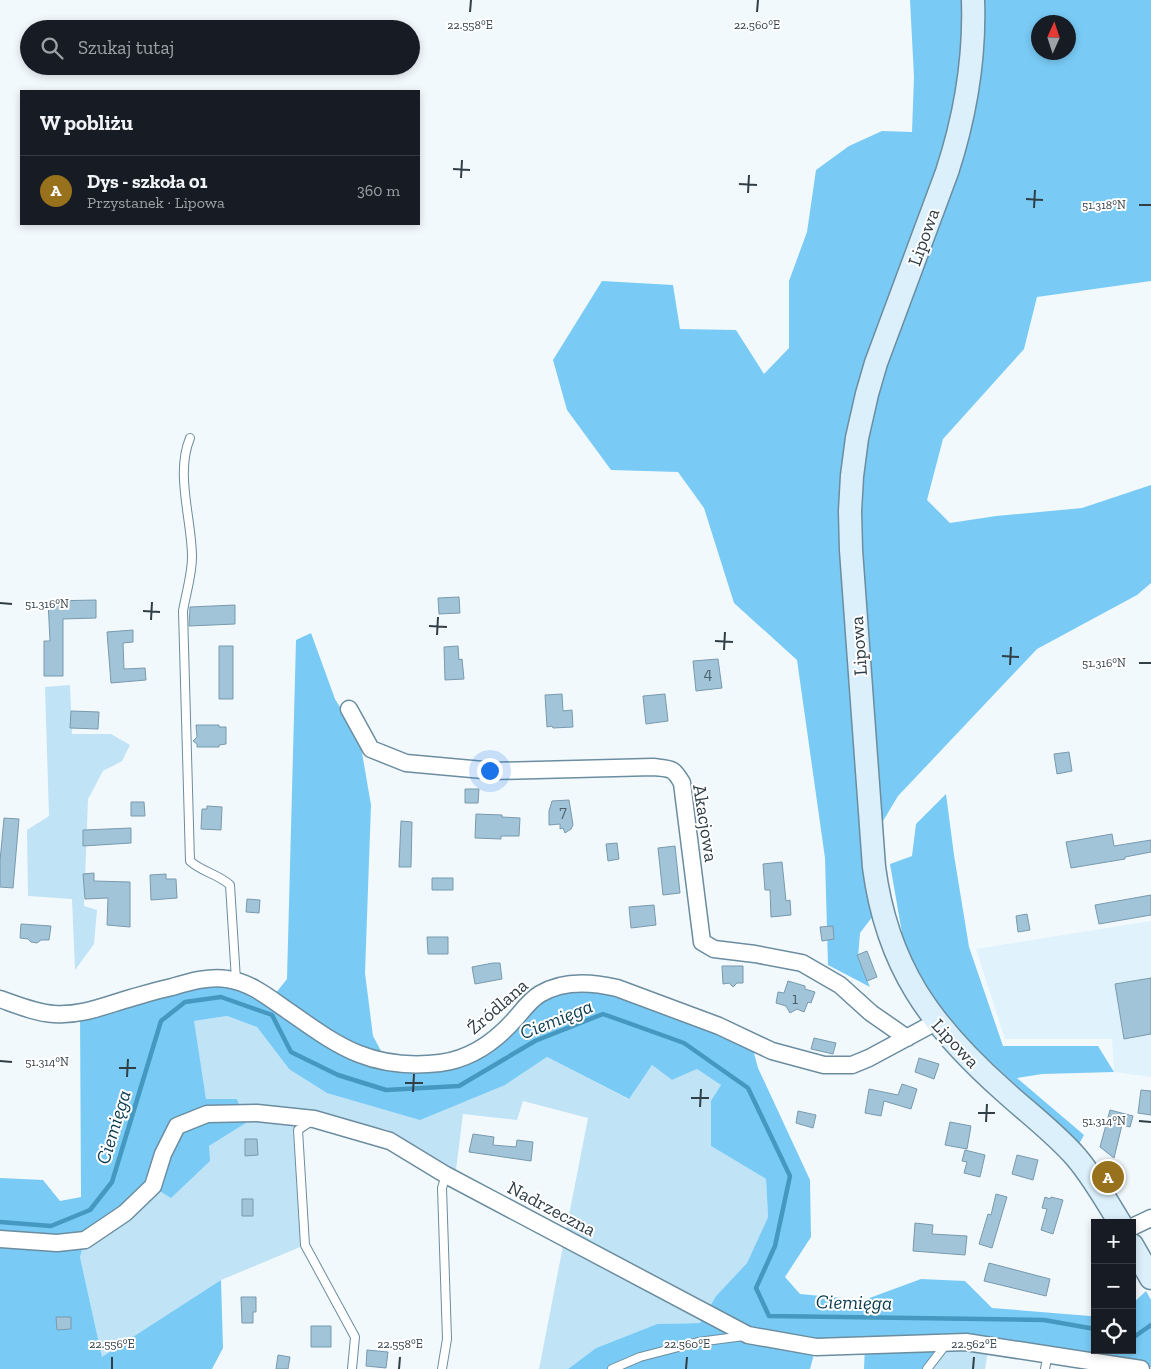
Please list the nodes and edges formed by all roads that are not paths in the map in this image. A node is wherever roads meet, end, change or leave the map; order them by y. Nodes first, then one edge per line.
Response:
1 (974, 0) edge
2 (190, 438) dead end
3 (349, 709) dead end
4 (236, 980) junction
5 (0, 999) edge
6 (936, 1022) junction
7 (907, 1038) junction
8 (314, 1119) junction
9 (446, 1175) junction
10 (1151, 1218) edge
11 (1118, 1219) edge
12 (1136, 1225) edge
13 (0, 1239) edge
14 (1136, 1252) edge
15 (1151, 1278) edge
16 (748, 1335) junction
17 (948, 1342) junction
18 (1046, 1361) edge
19 (352, 1369) edge
20 (442, 1369) edge
21 (612, 1369) edge
22 (927, 1369) edge
23 (1141, 1369) edge

1 - 6 street, Lipowa
2 - 4 lane
3 - 7 street, Akacjowa
4 - 5 street, Źródlana
4 - 7 street, Źródlana
6 - 7 street, Źródlana
6 - 11 street, Lipowa
8 - 9 street, Nadrzeczna
8 - 13 street, Nadrzeczna
8 - 19 lane
9 - 16 street, Nadrzeczna
9 - 20 lane
10 - 12 street
14 - 15 street
16 - 17 street, Nadrzeczna
16 - 21 lane
17 - 18 street, Nadrzeczna
17 - 22 lane
18 - 23 street, Nadrzeczna

